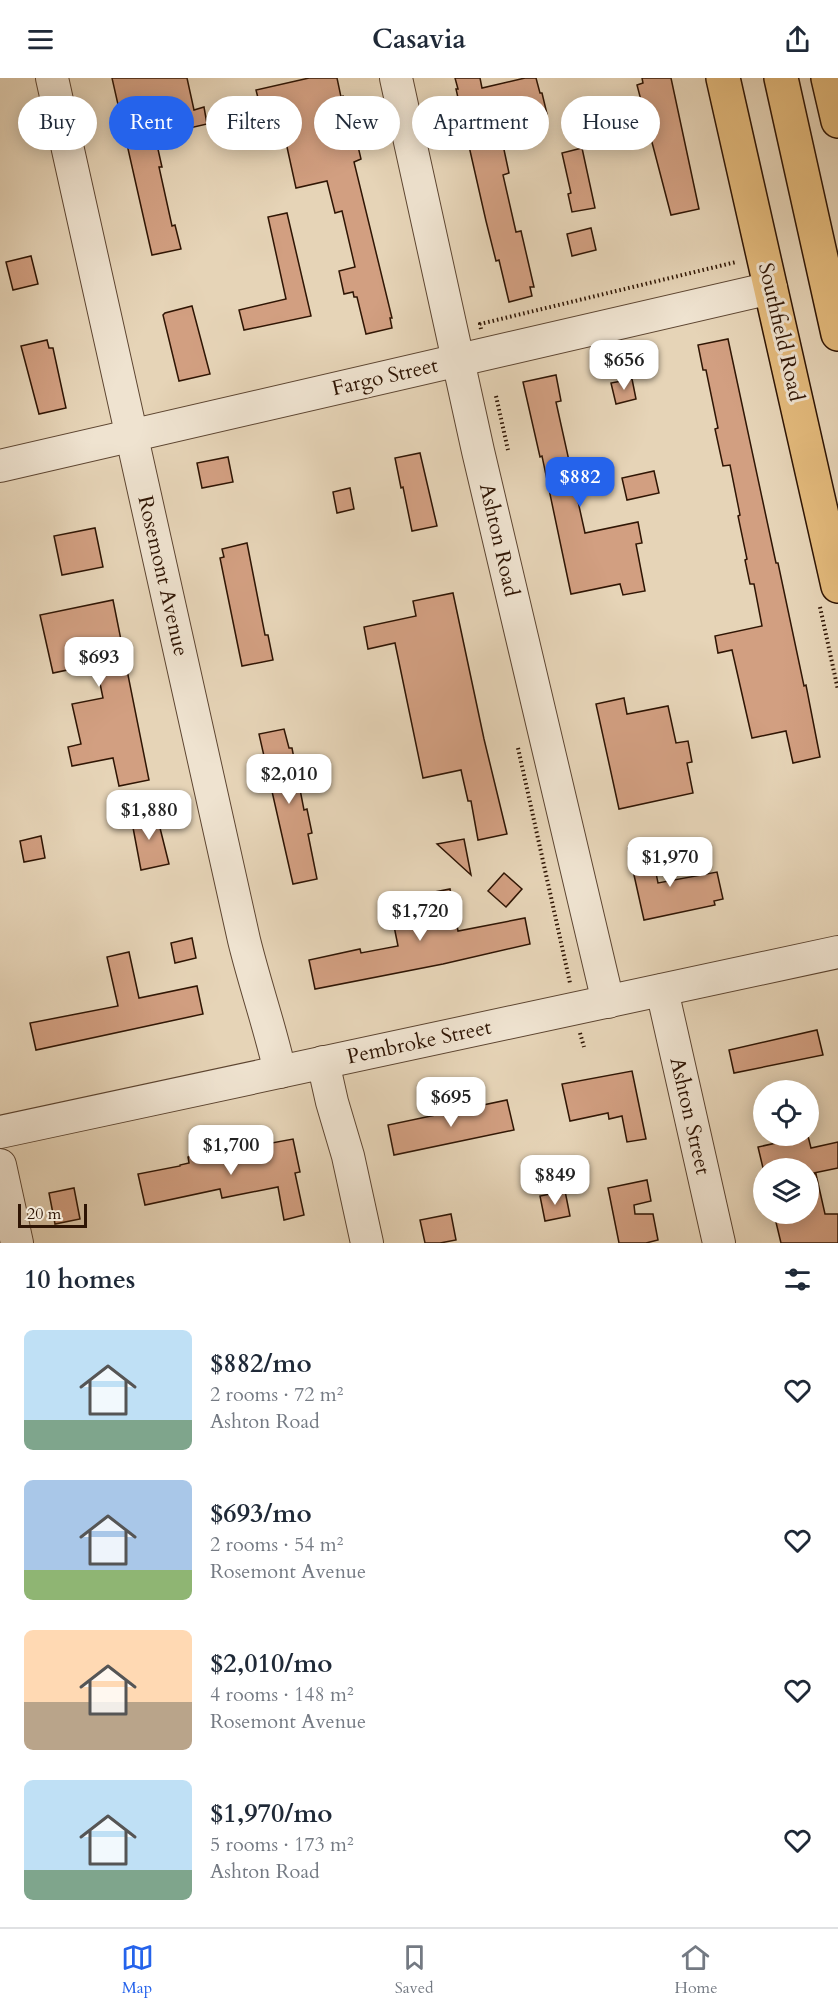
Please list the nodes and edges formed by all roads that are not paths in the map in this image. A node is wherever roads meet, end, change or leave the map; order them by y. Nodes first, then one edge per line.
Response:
1 (52, 78) edge
2 (396, 78) edge
3 (723, 78) edge
4 (781, 78) edge
5 (771, 288) junction
6 (838, 334) edge
7 (458, 360) junction
8 (132, 435) junction
9 (0, 466) edge
10 (838, 586) edge
11 (838, 952) edge
12 (662, 990) junction
13 (608, 1002) junction
14 (323, 1062) junction
15 (280, 1072) junction
16 (0, 1132) edge
17 (0, 1165) edge
18 (17, 1243) edge
19 (368, 1243) edge
20 (719, 1243) edge

1 - 8 street, Rosemont Avenue
2 - 7 street, Ashton Road
3 - 5 main road, Southfield Road
4 - 6 main road
5 - 7 street, Fargo Street
5 - 10 main road, Southfield Road
7 - 8 street, Fargo Street
7 - 13 street, Ashton Road
8 - 9 street, Fargo Street
8 - 15 street, Rosemont Avenue
11 - 12 street, Pembroke Street
12 - 13 street, Pembroke Street
12 - 20 street, Ashton Street
13 - 14 street, Pembroke Street
14 - 15 street, Pembroke Street
14 - 19 street
15 - 16 street, Pembroke Street
17 - 18 street

